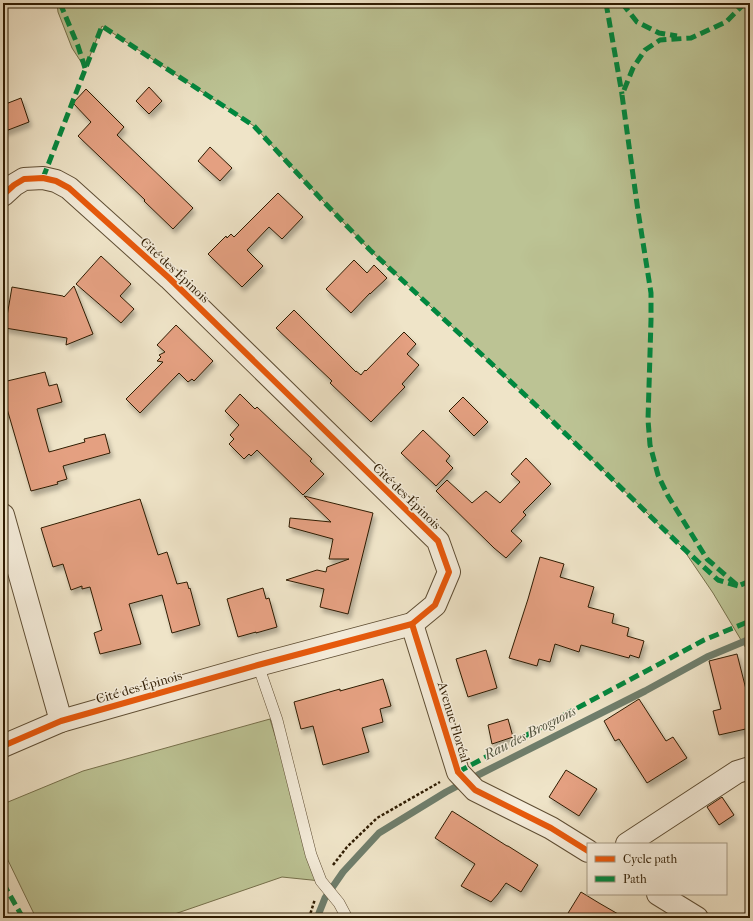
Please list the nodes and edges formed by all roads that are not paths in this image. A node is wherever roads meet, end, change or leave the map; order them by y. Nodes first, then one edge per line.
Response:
1 (3, 195) edge
2 (3, 515) edge
3 (412, 624) junction
4 (258, 665) junction
5 (61, 721) junction
6 (3, 746) edge
7 (750, 768) edge
8 (629, 843) edge
9 (587, 849) edge
10 (660, 895) edge
11 (347, 918) edge
12 (697, 918) edge

1 - 3 street, Cité des Épinois
2 - 5 street
3 - 4 street, Cité des Épinois
3 - 9 street, Avenue Floréal
4 - 5 street, Cité des Épinois
4 - 11 lane
5 - 6 street, Cité des Épinois
7 - 8 street
10 - 12 street

